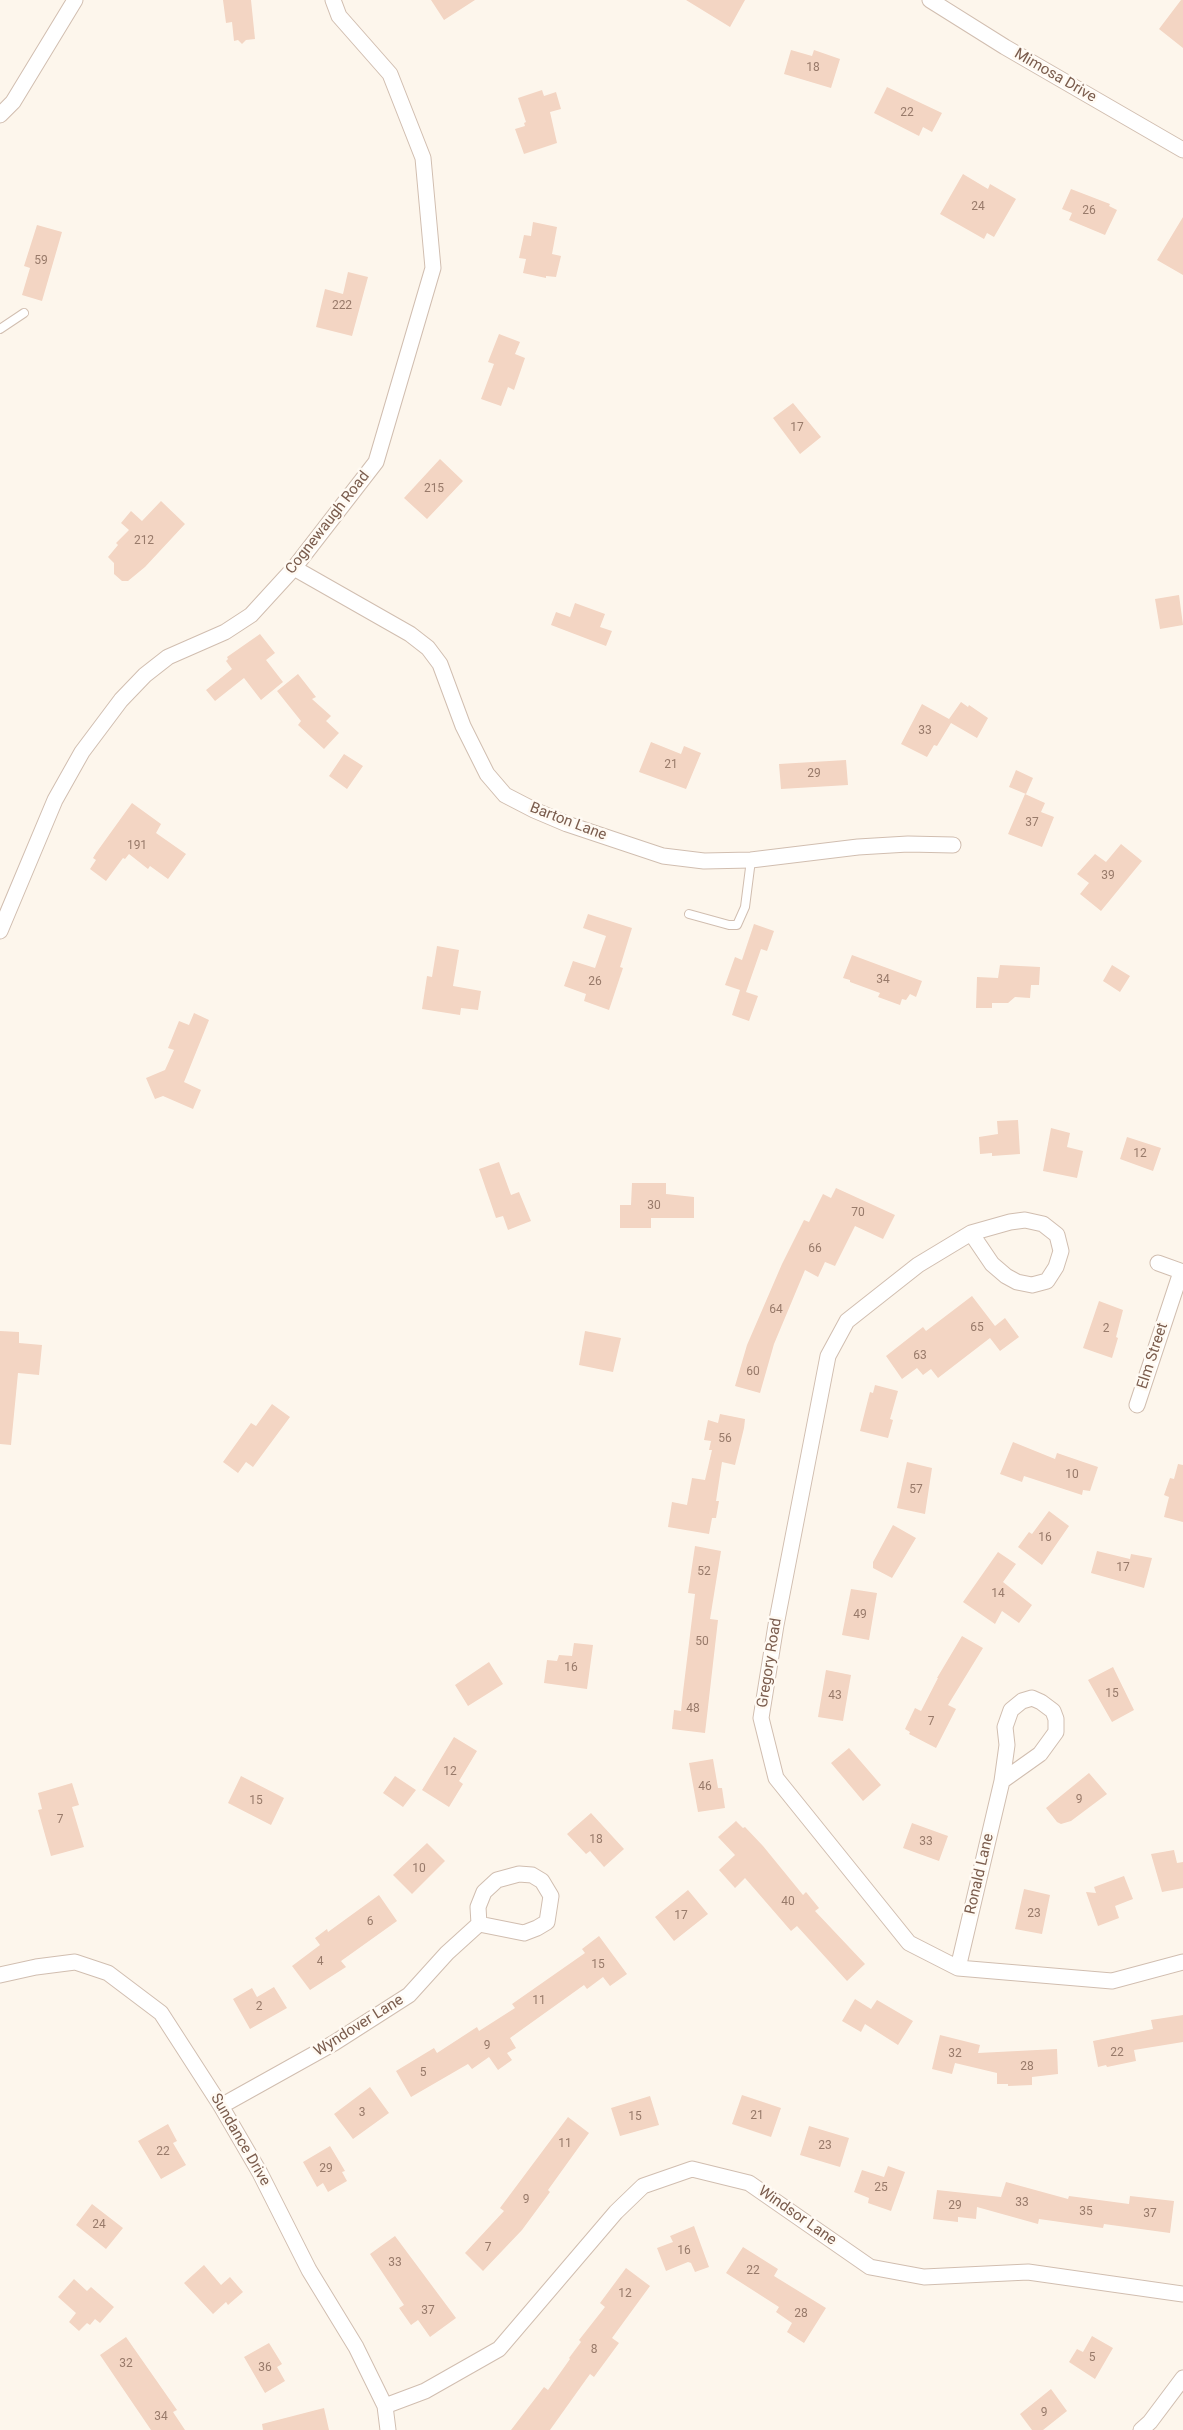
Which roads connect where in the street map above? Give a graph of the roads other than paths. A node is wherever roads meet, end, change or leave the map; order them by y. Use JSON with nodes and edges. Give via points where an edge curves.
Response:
{"nodes":[{"id":1,"x":75,"y":0,"type":"edge"},
{"id":2,"x":333,"y":0,"type":"edge"},
{"id":3,"x":930,"y":0,"type":"edge"},
{"id":4,"x":0,"y":115,"type":"edge"},
{"id":5,"x":1183,"y":150,"type":"edge"},
{"id":6,"x":24,"y":313,"type":"dead end"},
{"id":7,"x":0,"y":329,"type":"edge"},
{"id":8,"x":294,"y":568,"type":"junction"},
{"id":9,"x":953,"y":845,"type":"dead end"},
{"id":10,"x":751,"y":860,"type":"junction"},
{"id":11,"x":689,"y":914,"type":"dead end"},
{"id":12,"x":0,"y":931,"type":"edge"},
{"id":13,"x":971,"y":1233,"type":"junction"},
{"id":14,"x":1158,"y":1263,"type":"dead end"},
{"id":15,"x":1182,"y":1272,"type":"edge"},
{"id":16,"x":1137,"y":1405,"type":"dead end"},
{"id":17,"x":1002,"y":1781,"type":"junction"},
{"id":18,"x":479,"y":1924,"type":"junction"},
{"id":19,"x":1183,"y":1962,"type":"edge"},
{"id":20,"x":958,"y":1968,"type":"junction"},
{"id":21,"x":0,"y":1975,"type":"edge"},
{"id":22,"x":221,"y":2106,"type":"junction"},
{"id":23,"x":1183,"y":2294,"type":"edge"},
{"id":24,"x":1183,"y":2378,"type":"edge"},
{"id":25,"x":386,"y":2406,"type":"junction"},
{"id":26,"x":388,"y":2430,"type":"edge"},
{"id":27,"x":1141,"y":2430,"type":"edge"}],
"edges":[{"from":1,"to":4,"type":"street","via":[[13,102]]},
{"from":2,"to":8,"type":"street","name":"Cognewaugh Road","via":[[339,16],[390,74],[409,118],[423,158],[434,268],[375,462]]},
{"from":3,"to":5,"type":"street","name":"Mimosa Drive"},
{"from":6,"to":7,"type":"lane"},
{"from":8,"to":10,"type":"street","name":"Barton Lane","via":[[428,648],[440,664],[463,726],[487,774],[505,795],[567,824],[663,856],[704,861]]},
{"from":8,"to":12,"type":"street","name":"Cognewaugh Road","via":[[250,615],[225,632],[168,657],[121,700],[82,752],[55,800]]},
{"from":9,"to":10,"type":"street","name":"Barton Lane","via":[[858,847]]},
{"from":10,"to":11,"type":"lane","via":[[745,907],[737,925]]},
{"from":13,"to":13,"type":"street","name":"Gregory Road","via":[[1025,1220],[1043,1224],[1056,1235],[1060,1251],[1056,1267],[1047,1281],[1032,1285],[1017,1282],[992,1264]]},
{"from":13,"to":20,"type":"street","name":"Gregory Road","via":[[918,1265],[847,1321],[828,1356],[761,1718],[776,1778],[909,1943]]},
{"from":14,"to":15,"type":"street"},
{"from":15,"to":16,"type":"street","name":"Elm Street"},
{"from":17,"to":17,"type":"street","name":"Ronald Lane","via":[[1005,1727],[1011,1710],[1032,1698],[1053,1711],[1056,1732],[1040,1754]]},
{"from":17,"to":20,"type":"street","name":"Ronald Lane"},
{"from":18,"to":18,"type":"street","via":[[478,1907],[484,1892],[497,1880],[532,1875],[542,1881],[551,1896],[547,1922],[537,1929],[524,1933]]},
{"from":18,"to":22,"type":"street","name":"Wyndover Lane","via":[[409,1995],[334,2043]]},
{"from":19,"to":20,"type":"street","name":"Gregory Road","via":[[1112,1981]]},
{"from":21,"to":22,"type":"street","name":"Sundance Drive","via":[[75,1962],[108,1973],[161,2013]]},
{"from":22,"to":25,"type":"street","name":"Sundance Drive"},
{"from":23,"to":25,"type":"street","name":"Windsor Lane","via":[[1028,2272],[924,2277],[870,2267],[749,2183],[692,2169],[643,2186],[616,2212],[499,2349],[425,2391]]},
{"from":24,"to":27,"type":"street"},
{"from":25,"to":26,"type":"street","name":"Sundance Drive"}]}
